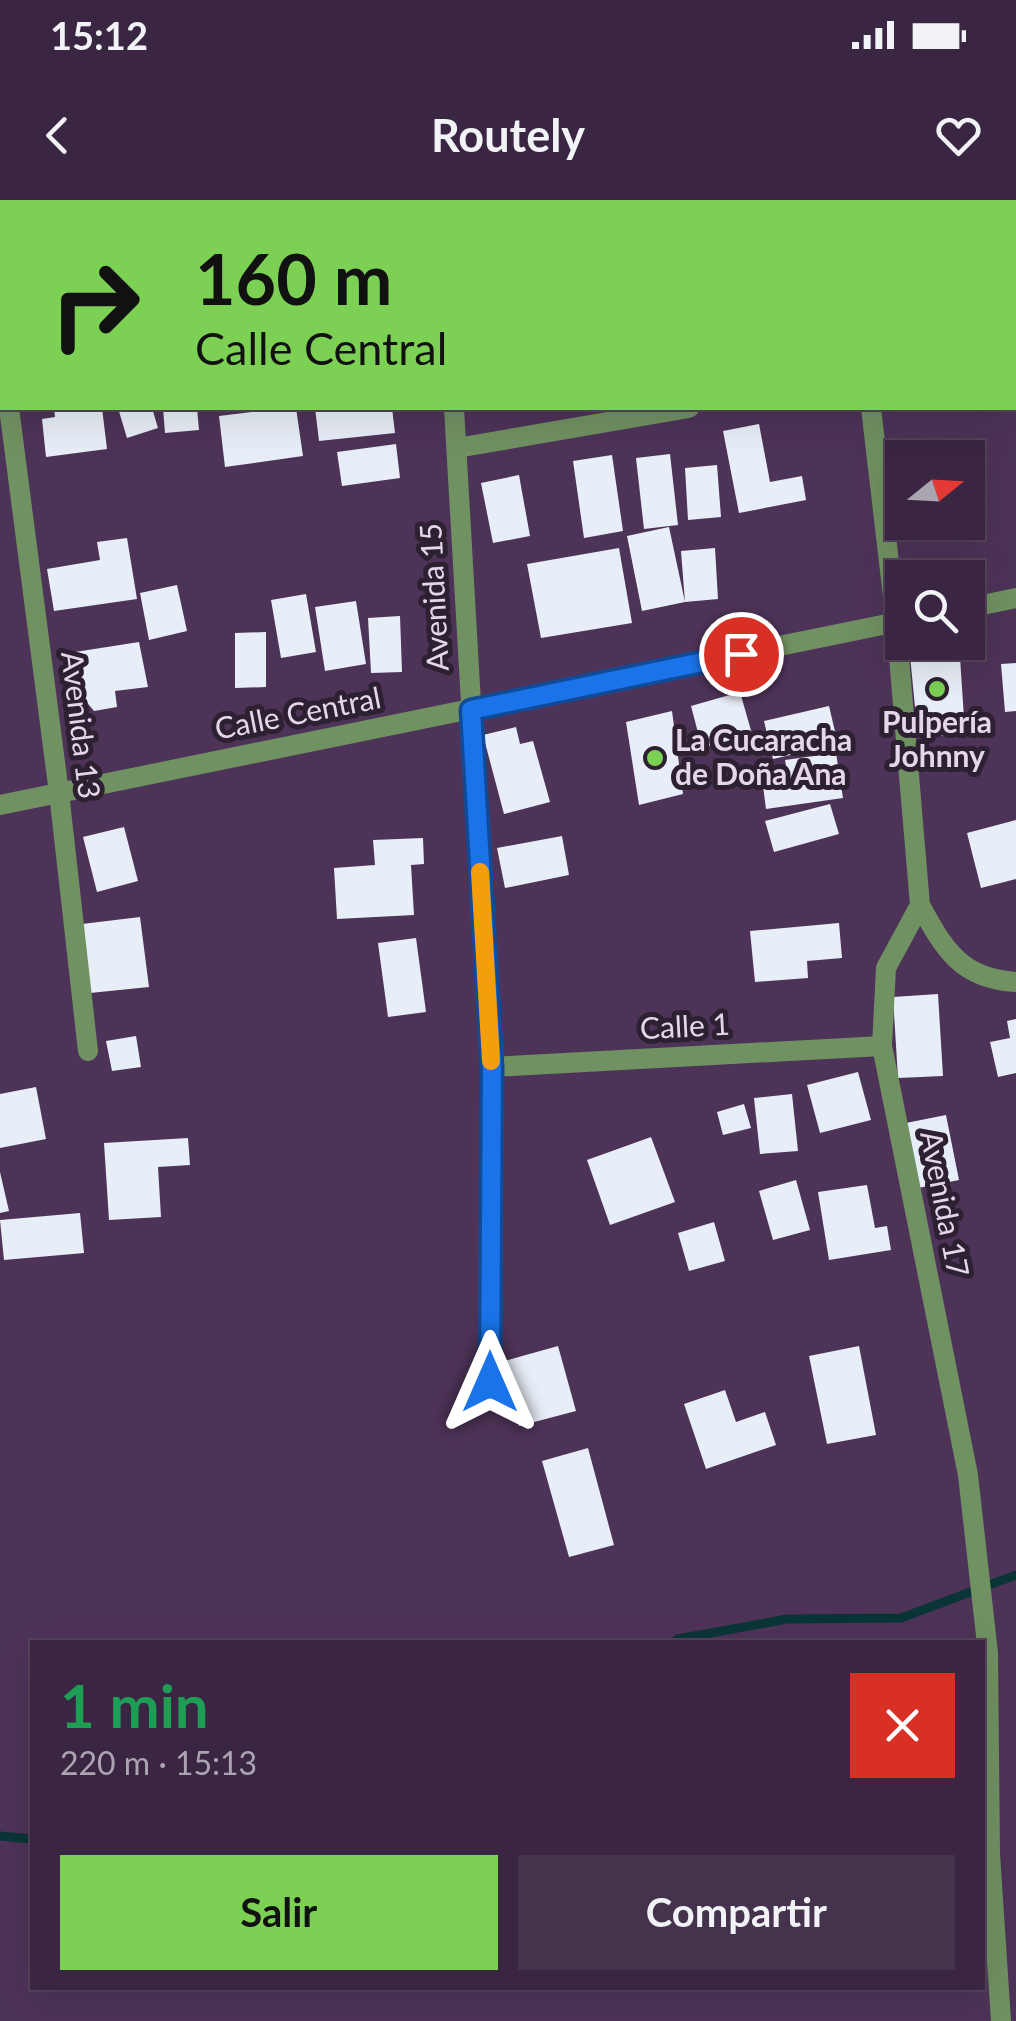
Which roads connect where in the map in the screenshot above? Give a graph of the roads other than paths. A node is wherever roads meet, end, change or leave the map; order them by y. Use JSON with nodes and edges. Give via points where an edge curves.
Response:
{"nodes":[{"id":1,"x":9,"y":410,"type":"edge"},
{"id":2,"x":454,"y":410,"type":"edge"},
{"id":3,"x":677,"y":410,"type":"edge"},
{"id":4,"x":871,"y":410,"type":"edge"},
{"id":5,"x":457,"y":448,"type":"junction"},
{"id":6,"x":891,"y":560,"type":"edge"},
{"id":7,"x":1016,"y":598,"type":"edge"},
{"id":8,"x":985,"y":604,"type":"edge"},
{"id":9,"x":885,"y":624,"type":"edge"},
{"id":10,"x":902,"y":660,"type":"edge"},
{"id":11,"x":471,"y":710,"type":"junction"},
{"id":12,"x":59,"y":793,"type":"junction"},
{"id":13,"x":0,"y":805,"type":"edge"},
{"id":14,"x":920,"y":905,"type":"junction"},
{"id":15,"x":1016,"y":982,"type":"edge"},
{"id":16,"x":882,"y":1046,"type":"junction"},
{"id":17,"x":88,"y":1051,"type":"dead end"},
{"id":18,"x":492,"y":1068,"type":"junction"},
{"id":19,"x":490,"y":1382,"type":"dead end"},
{"id":20,"x":1001,"y":2021,"type":"edge"}],
"edges":[{"from":1,"to":12,"type":"street","name":"Avenida 13"},
{"from":2,"to":5,"type":"street","name":"Avenida 15"},
{"from":3,"to":5,"type":"street"},
{"from":4,"to":6,"type":"street"},
{"from":5,"to":11,"type":"street","name":"Avenida 15"},
{"from":7,"to":8,"type":"street"},
{"from":9,"to":11,"type":"street","name":"Calle Central"},
{"from":10,"to":14,"type":"street"},
{"from":11,"to":12,"type":"street","name":"Calle Central"},
{"from":11,"to":18,"type":"street","name":"Avenida 15"},
{"from":12,"to":13,"type":"street","name":"Calle Central"},
{"from":12,"to":17,"type":"street","name":"Avenida 13"},
{"from":14,"to":15,"type":"street","via":[[941,944],[968,970]]},
{"from":14,"to":16,"type":"street","name":"Avenida 17","via":[[886,968]]},
{"from":16,"to":18,"type":"street","name":"Calle 1"},
{"from":16,"to":20,"type":"street","name":"Avenida 17","via":[[968,1475],[988,1653],[990,1854]]},
{"from":18,"to":19,"type":"street","name":"Avenida 15"}]}
